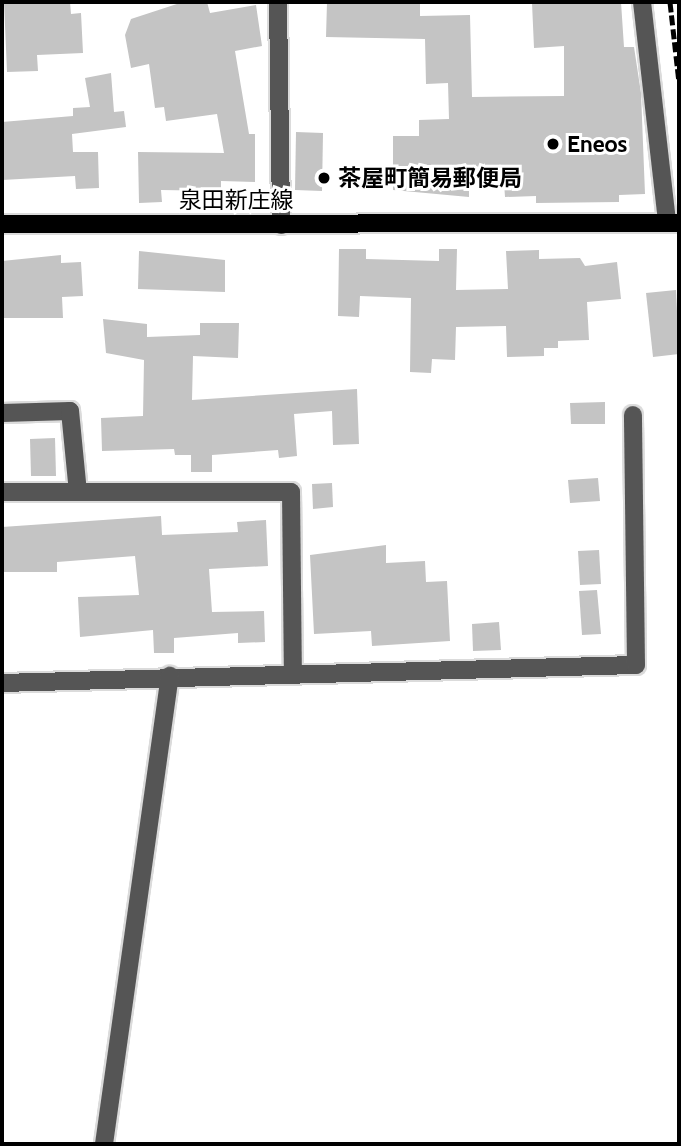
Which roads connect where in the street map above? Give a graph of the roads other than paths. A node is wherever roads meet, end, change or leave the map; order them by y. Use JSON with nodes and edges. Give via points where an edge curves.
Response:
{"nodes":[{"id":1,"x":278,"y":2,"type":"edge"},
{"id":2,"x":642,"y":2,"type":"edge"},
{"id":3,"x":673,"y":223,"type":"edge"},
{"id":4,"x":2,"y":224,"type":"edge"},
{"id":5,"x":281,"y":225,"type":"junction"},
{"id":6,"x":2,"y":413,"type":"edge"},
{"id":7,"x":633,"y":415,"type":"dead end"},
{"id":8,"x":2,"y":492,"type":"edge"},
{"id":9,"x":78,"y":492,"type":"junction"},
{"id":10,"x":293,"y":673,"type":"junction"},
{"id":11,"x":170,"y":676,"type":"junction"},
{"id":12,"x":2,"y":682,"type":"edge"},
{"id":13,"x":104,"y":1144,"type":"edge"}],
"edges":[{"from":1,"to":5,"type":"street"},
{"from":2,"to":3,"type":"street"},
{"from":3,"to":5,"type":"main road","name":"泉田新庄線"},
{"from":4,"to":5,"type":"main road","name":"泉田新庄線"},
{"from":6,"to":9,"type":"street","via":[[70,411]]},
{"from":7,"to":10,"type":"street","via":[[636,665]]},
{"from":8,"to":9,"type":"street"},
{"from":9,"to":10,"type":"street","via":[[291,492]]},
{"from":10,"to":11,"type":"street"},
{"from":11,"to":12,"type":"street"},
{"from":11,"to":13,"type":"street"}]}
